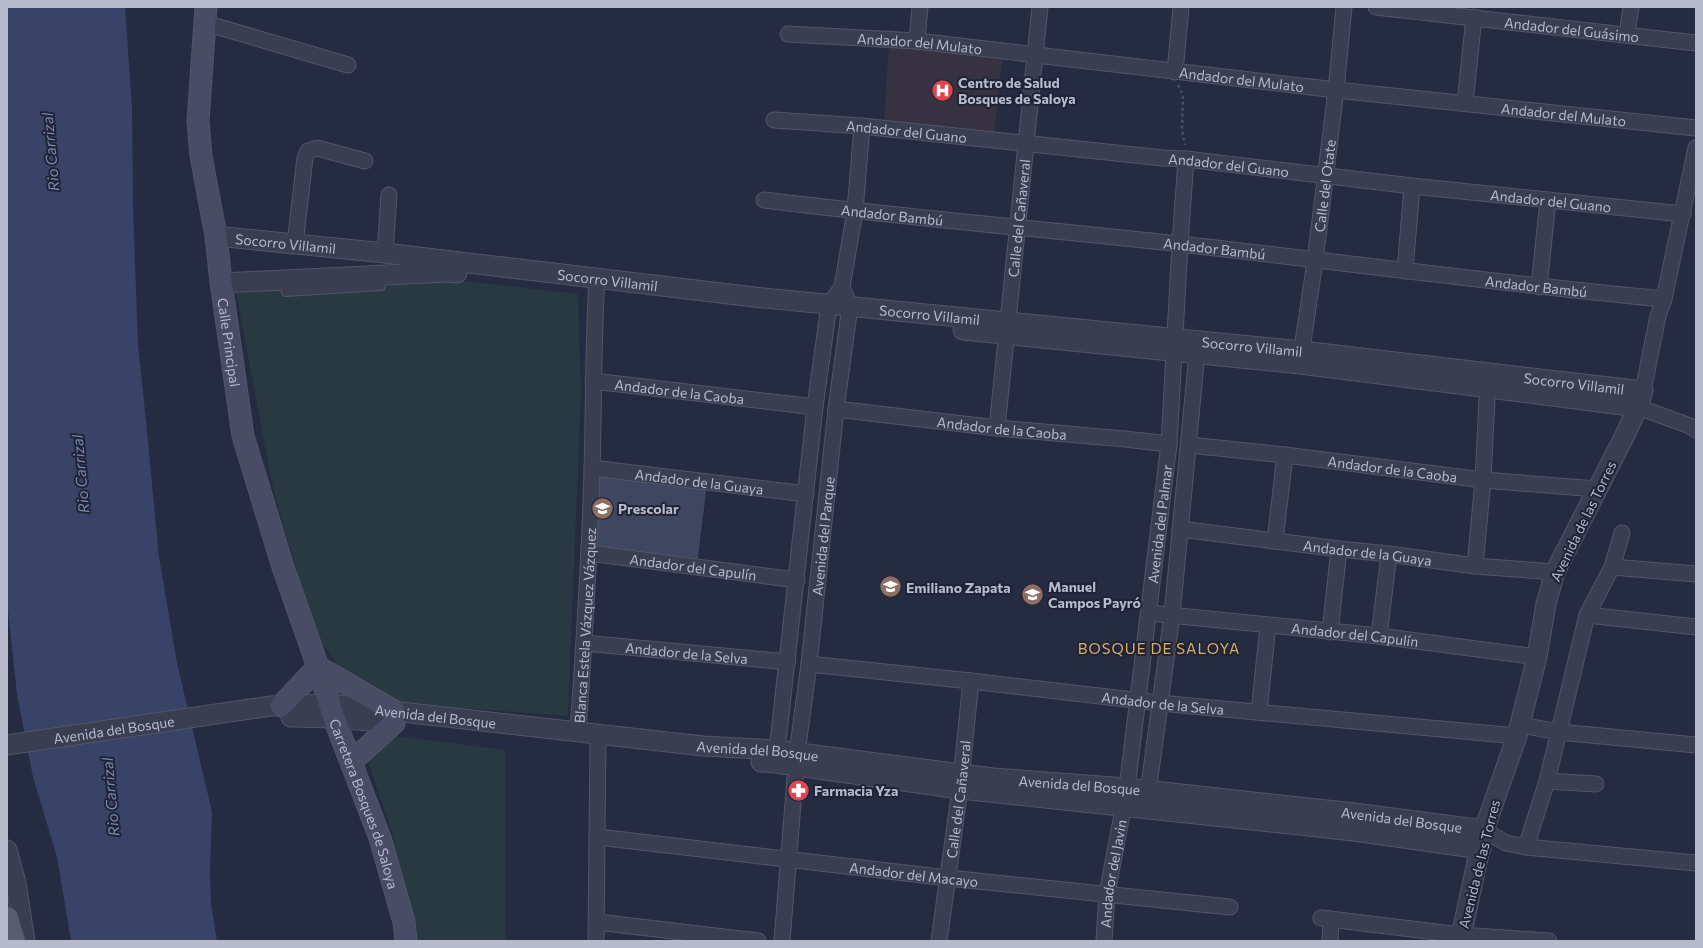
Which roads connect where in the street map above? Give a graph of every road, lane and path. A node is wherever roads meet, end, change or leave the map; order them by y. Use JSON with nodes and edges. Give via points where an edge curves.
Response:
{"nodes":[{"id":1,"x":920,"y":7,"type":"edge"},
{"id":2,"x":1040,"y":7,"type":"edge"},
{"id":3,"x":1181,"y":7,"type":"edge"},
{"id":4,"x":1344,"y":7,"type":"edge"},
{"id":5,"x":1376,"y":7,"type":"edge"},
{"id":6,"x":1631,"y":7,"type":"edge"},
{"id":7,"x":205,"y":15,"type":"edge"},
{"id":8,"x":1474,"y":17,"type":"junction"},
{"id":9,"x":788,"y":34,"type":"dead end"},
{"id":10,"x":1627,"y":35,"type":"junction"},
{"id":11,"x":917,"y":41,"type":"junction"},
{"id":12,"x":1696,"y":43,"type":"edge"},
{"id":13,"x":1035,"y":55,"type":"junction"},
{"id":14,"x":348,"y":65,"type":"dead end"},
{"id":15,"x":1175,"y":72,"type":"junction"},
{"id":16,"x":1336,"y":90,"type":"junction"},
{"id":17,"x":1465,"y":103,"type":"junction"},
{"id":18,"x":774,"y":120,"type":"dead end"},
{"id":19,"x":862,"y":126,"type":"junction"},
{"id":20,"x":1696,"y":128,"type":"edge"},
{"id":21,"x":1026,"y":143,"type":"junction"},
{"id":22,"x":1696,"y":148,"type":"edge"},
{"id":23,"x":1186,"y":159,"type":"junction"},
{"id":24,"x":365,"y":161,"type":"dead end"},
{"id":25,"x":1325,"y":176,"type":"junction"},
{"id":26,"x":1412,"y":186,"type":"junction"},
{"id":27,"x":389,"y":195,"type":"dead end"},
{"id":28,"x":764,"y":200,"type":"dead end"},
{"id":29,"x":1548,"y":200,"type":"junction"},
{"id":30,"x":855,"y":211,"type":"junction"},
{"id":31,"x":1682,"y":214,"type":"junction"},
{"id":32,"x":1018,"y":228,"type":"junction"},
{"id":33,"x":216,"y":236,"type":"junction"},
{"id":34,"x":296,"y":244,"type":"junction"},
{"id":35,"x":1180,"y":244,"type":"junction"},
{"id":36,"x":385,"y":253,"type":"junction"},
{"id":37,"x":1315,"y":261,"type":"junction"},
{"id":38,"x":1405,"y":272,"type":"junction"},
{"id":39,"x":221,"y":283,"type":"junction"},
{"id":40,"x":596,"y":284,"type":"junction"},
{"id":41,"x":842,"y":287,"type":"junction"},
{"id":42,"x":1539,"y":287,"type":"junction"},
{"id":43,"x":1664,"y":299,"type":"junction"},
{"id":44,"x":828,"y":309,"type":"junction"},
{"id":45,"x":849,"y":311,"type":"junction"},
{"id":46,"x":1007,"y":329,"type":"junction"},
{"id":47,"x":1174,"y":344,"type":"junction"},
{"id":48,"x":1198,"y":347,"type":"junction"},
{"id":49,"x":1301,"y":358,"type":"junction"},
{"id":50,"x":1488,"y":380,"type":"junction"},
{"id":51,"x":593,"y":381,"type":"junction"},
{"id":52,"x":1640,"y":399,"type":"junction"},
{"id":53,"x":815,"y":407,"type":"junction"},
{"id":54,"x":836,"y":409,"type":"junction"},
{"id":55,"x":997,"y":428,"type":"junction"},
{"id":56,"x":1696,"y":430,"type":"edge"},
{"id":57,"x":1169,"y":444,"type":"junction"},
{"id":58,"x":1189,"y":445,"type":"junction"},
{"id":59,"x":1285,"y":454,"type":"junction"},
{"id":60,"x":592,"y":468,"type":"junction"},
{"id":61,"x":1483,"y":480,"type":"junction"},
{"id":62,"x":1597,"y":489,"type":"junction"},
{"id":63,"x":806,"y":494,"type":"junction"},
{"id":64,"x":1180,"y":529,"type":"junction"},
{"id":65,"x":1622,"y":533,"type":"dead end"},
{"id":66,"x":1275,"y":541,"type":"junction"},
{"id":67,"x":1339,"y":549,"type":"junction"},
{"id":68,"x":589,"y":553,"type":"junction"},
{"id":69,"x":1389,"y":554,"type":"junction"},
{"id":70,"x":1475,"y":566,"type":"junction"},
{"id":71,"x":1612,"y":567,"type":"junction"},
{"id":72,"x":1555,"y":572,"type":"junction"},
{"id":73,"x":1696,"y":574,"type":"edge"},
{"id":74,"x":797,"y":580,"type":"junction"},
{"id":75,"x":1149,"y":613,"type":"junction"},
{"id":76,"x":1172,"y":615,"type":"junction"},
{"id":77,"x":1588,"y":615,"type":"junction"},
{"id":78,"x":1268,"y":625,"type":"junction"},
{"id":79,"x":1696,"y":627,"type":"edge"},
{"id":80,"x":1330,"y":632,"type":"junction"},
{"id":81,"x":1379,"y":636,"type":"junction"},
{"id":82,"x":584,"y":643,"type":"junction"},
{"id":83,"x":1536,"y":657,"type":"junction"},
{"id":84,"x":788,"y":662,"type":"junction"},
{"id":85,"x":809,"y":664,"type":"junction"},
{"id":86,"x":318,"y":666,"type":"junction"},
{"id":87,"x":971,"y":680,"type":"junction"},
{"id":88,"x":1138,"y":701,"type":"junction"},
{"id":89,"x":1159,"y":703,"type":"junction"},
{"id":90,"x":274,"y":710,"type":"junction"},
{"id":91,"x":332,"y":711,"type":"junction"},
{"id":92,"x":1259,"y":712,"type":"junction"},
{"id":93,"x":394,"y":717,"type":"junction"},
{"id":94,"x":1518,"y":730,"type":"junction"},
{"id":95,"x":578,"y":732,"type":"junction"},
{"id":96,"x":1559,"y":732,"type":"junction"},
{"id":97,"x":598,"y":741,"type":"junction"},
{"id":98,"x":7,"y":745,"type":"edge"},
{"id":99,"x":1696,"y":745,"type":"edge"},
{"id":100,"x":776,"y":756,"type":"junction"},
{"id":101,"x":7,"y":759,"type":"edge"},
{"id":102,"x":797,"y":760,"type":"junction"},
{"id":103,"x":351,"y":762,"type":"junction"},
{"id":104,"x":1547,"y":780,"type":"junction"},
{"id":105,"x":961,"y":781,"type":"junction"},
{"id":106,"x":1596,"y":784,"type":"dead end"},
{"id":107,"x":1148,"y":790,"type":"junction"},
{"id":108,"x":1125,"y":797,"type":"junction"},
{"id":109,"x":1146,"y":809,"type":"junction"},
{"id":110,"x":1286,"y":814,"type":"junction"},
{"id":111,"x":1484,"y":830,"type":"junction"},
{"id":112,"x":598,"y":837,"type":"junction"},
{"id":113,"x":1506,"y":843,"type":"junction"},
{"id":114,"x":1526,"y":847,"type":"junction"},
{"id":115,"x":1481,"y":849,"type":"junction"},
{"id":116,"x":7,"y":850,"type":"edge"},
{"id":117,"x":789,"y":859,"type":"junction"},
{"id":118,"x":1696,"y":863,"type":"edge"},
{"id":119,"x":948,"y":878,"type":"junction"},
{"id":120,"x":1107,"y":894,"type":"junction"},
{"id":121,"x":1230,"y":907,"type":"dead end"},
{"id":122,"x":7,"y":918,"type":"edge"},
{"id":123,"x":597,"y":922,"type":"junction"},
{"id":124,"x":1460,"y":938,"type":"edge"},
{"id":125,"x":14,"y":941,"type":"edge"},
{"id":126,"x":25,"y":941,"type":"edge"},
{"id":127,"x":406,"y":941,"type":"edge"},
{"id":128,"x":596,"y":941,"type":"edge"},
{"id":129,"x":758,"y":941,"type":"edge"},
{"id":130,"x":782,"y":941,"type":"edge"},
{"id":131,"x":939,"y":941,"type":"edge"},
{"id":132,"x":1104,"y":941,"type":"edge"},
{"id":133,"x":1330,"y":941,"type":"edge"},
{"id":134,"x":1549,"y":941,"type":"edge"}],
"edges":[{"from":1,"to":11,"type":"street"},
{"from":2,"to":13,"type":"street","name":"Calle del Cañaveral"},
{"from":3,"to":15,"type":"street"},
{"from":4,"to":16,"type":"street","name":"Calle del Otate"},
{"from":5,"to":8,"type":"street","name":"Andador del Guásimo"},
{"from":6,"to":10,"type":"street"},
{"from":7,"to":14,"type":"street"},
{"from":7,"to":33,"type":"main road","name":"Calle Principal","via":[[198,121],[201,156]]},
{"from":8,"to":10,"type":"street","name":"Andador del Guásimo"},
{"from":8,"to":17,"type":"street"},
{"from":9,"to":11,"type":"street","name":"Andador del Mulato"},
{"from":10,"to":12,"type":"street","name":"Andador del Guásimo"},
{"from":11,"to":13,"type":"street","name":"Andador del Mulato"},
{"from":13,"to":15,"type":"street","name":"Andador del Mulato"},
{"from":13,"to":21,"type":"street","name":"Calle del Cañaveral"},
{"from":15,"to":16,"type":"street","name":"Andador del Mulato"},
{"from":15,"to":23,"type":"path","via":[[1183,95],[1182,130]]},
{"from":16,"to":17,"type":"street","name":"Andador del Mulato"},
{"from":16,"to":25,"type":"street","name":"Calle del Otate"},
{"from":17,"to":20,"type":"street","name":"Andador del Mulato"},
{"from":18,"to":19,"type":"street","name":"Andador del Guano"},
{"from":19,"to":21,"type":"street","name":"Andador del Guano"},
{"from":19,"to":30,"type":"street"},
{"from":21,"to":23,"type":"street","name":"Andador del Guano"},
{"from":21,"to":32,"type":"street","name":"Calle del Cañaveral"},
{"from":22,"to":31,"type":"street","name":"Avenida de las Torres"},
{"from":23,"to":25,"type":"street","name":"Andador del Guano"},
{"from":23,"to":35,"type":"street","name":"Avenida del Palmar"},
{"from":24,"to":34,"type":"street","via":[[317,148],[308,151],[305,158]]},
{"from":25,"to":26,"type":"street","name":"Andador del Guano"},
{"from":25,"to":37,"type":"street","name":"Calle del Otate"},
{"from":26,"to":29,"type":"street","name":"Andador del Guano"},
{"from":26,"to":38,"type":"street"},
{"from":27,"to":36,"type":"street"},
{"from":28,"to":30,"type":"street","name":"Andador Bambú"},
{"from":29,"to":31,"type":"street","name":"Andador del Guano"},
{"from":29,"to":42,"type":"street"},
{"from":30,"to":32,"type":"street","name":"Andador Bambú"},
{"from":30,"to":41,"type":"street"},
{"from":31,"to":43,"type":"street","name":"Avenida de las Torres"},
{"from":32,"to":35,"type":"street","name":"Andador Bambú"},
{"from":32,"to":46,"type":"street","name":"Calle del Cañaveral"},
{"from":33,"to":34,"type":"street","name":"Socorro Villamil"},
{"from":33,"to":39,"type":"main road","name":"Calle Principal"},
{"from":34,"to":36,"type":"street","name":"Socorro Villamil"},
{"from":35,"to":37,"type":"street","name":"Andador Bambú"},
{"from":35,"to":47,"type":"street","name":"Avenida del Palmar"},
{"from":36,"to":40,"type":"street","name":"Socorro Villamil"},
{"from":37,"to":38,"type":"street","name":"Andador Bambú"},
{"from":37,"to":49,"type":"street","name":"Calle del Otate"},
{"from":38,"to":42,"type":"street","name":"Andador Bambú"},
{"from":39,"to":40,"type":"street","name":"Socorro Villamil","via":[[447,272]]},
{"from":39,"to":86,"type":"main road","name":"Calle Principal","via":[[243,436],[282,567]]},
{"from":40,"to":44,"type":"street","name":"Socorro Villamil","via":[[754,297]]},
{"from":40,"to":51,"type":"street","name":"Blanca Estela Vázquez Vázquez"},
{"from":41,"to":44,"type":"street"},
{"from":41,"to":45,"type":"street"},
{"from":42,"to":43,"type":"street","name":"Andador Bambú"},
{"from":43,"to":52,"type":"street","name":"Avenida de las Torres"},
{"from":44,"to":45,"type":"street","name":"Socorro Villamil"},
{"from":44,"to":53,"type":"street","name":"Avenida del Parque"},
{"from":45,"to":46,"type":"street","name":"Socorro Villamil"},
{"from":45,"to":54,"type":"street","name":"Avenida del Parque"},
{"from":46,"to":47,"type":"street","name":"Socorro Villamil"},
{"from":46,"to":55,"type":"street","name":"Calle del Cañaveral"},
{"from":47,"to":48,"type":"street","name":"Socorro Villamil"},
{"from":47,"to":57,"type":"street","name":"Avenida del Palmar"},
{"from":48,"to":49,"type":"street","name":"Socorro Villamil"},
{"from":48,"to":58,"type":"street","name":"Avenida del Palmar"},
{"from":49,"to":50,"type":"street","name":"Socorro Villamil"},
{"from":50,"to":52,"type":"street","name":"Socorro Villamil"},
{"from":50,"to":61,"type":"street"},
{"from":51,"to":53,"type":"street","name":"Andador de la Caoba"},
{"from":51,"to":60,"type":"street","name":"Blanca Estela Vázquez Vázquez"},
{"from":52,"to":56,"type":"street"},
{"from":52,"to":62,"type":"street","name":"Avenida de las Torres"},
{"from":53,"to":63,"type":"street","name":"Avenida del Parque"},
{"from":54,"to":55,"type":"street","name":"Andador de la Caoba"},
{"from":54,"to":85,"type":"street","name":"Avenida del Parque"},
{"from":55,"to":57,"type":"street","name":"Andador de la Caoba"},
{"from":57,"to":75,"type":"street","name":"Avenida del Palmar"},
{"from":58,"to":59,"type":"street","name":"Andador de la Caoba"},
{"from":58,"to":64,"type":"street","name":"Avenida del Palmar"},
{"from":59,"to":61,"type":"street","name":"Andador de la Caoba"},
{"from":59,"to":66,"type":"street"},
{"from":60,"to":63,"type":"street","name":"Andador de la Guaya"},
{"from":60,"to":68,"type":"street","name":"Blanca Estela Vázquez Vázquez"},
{"from":61,"to":62,"type":"street","name":"Andador de la Caoba"},
{"from":61,"to":70,"type":"street"},
{"from":62,"to":72,"type":"street","name":"Avenida de las Torres"},
{"from":63,"to":74,"type":"street","name":"Avenida del Parque"},
{"from":64,"to":66,"type":"street","name":"Andador de la Guaya"},
{"from":64,"to":76,"type":"street","name":"Avenida del Palmar"},
{"from":65,"to":71,"type":"street"},
{"from":66,"to":67,"type":"street","name":"Andador de la Guaya"},
{"from":67,"to":69,"type":"street","name":"Andador de la Guaya"},
{"from":67,"to":80,"type":"street"},
{"from":68,"to":74,"type":"street","name":"Andador del Capulín"},
{"from":68,"to":82,"type":"street","name":"Blanca Estela Vázquez Vázquez"},
{"from":69,"to":70,"type":"street","name":"Andador de la Guaya"},
{"from":69,"to":81,"type":"street"},
{"from":70,"to":72,"type":"street","name":"Andador de la Guaya"},
{"from":71,"to":73,"type":"street"},
{"from":71,"to":77,"type":"street"},
{"from":72,"to":83,"type":"street","name":"Avenida de las Torres"},
{"from":74,"to":84,"type":"street","name":"Avenida del Parque"},
{"from":75,"to":76,"type":"street","name":"Andador del Capulín"},
{"from":75,"to":88,"type":"street","name":"Avenida del Palmar"},
{"from":76,"to":78,"type":"street","name":"Andador del Capulín"},
{"from":76,"to":89,"type":"street","name":"Avenida del Palmar"},
{"from":77,"to":79,"type":"street"},
{"from":77,"to":96,"type":"street"},
{"from":78,"to":80,"type":"street","name":"Andador del Capulín"},
{"from":78,"to":92,"type":"street"},
{"from":80,"to":81,"type":"street","name":"Andador del Capulín"},
{"from":81,"to":83,"type":"street","name":"Andador del Capulín"},
{"from":82,"to":84,"type":"street","name":"Andador de la Selva"},
{"from":82,"to":95,"type":"street","name":"Blanca Estela Vázquez Vázquez"},
{"from":83,"to":94,"type":"street","name":"Avenida de las Torres"},
{"from":84,"to":100,"type":"street","name":"Avenida del Parque"},
{"from":85,"to":87,"type":"street","name":"Andador de la Selva"},
{"from":85,"to":102,"type":"street","name":"Avenida del Parque"},
{"from":86,"to":90,"type":"main road"},
{"from":86,"to":91,"type":"main road","name":"Carretera Bosques de Saloya"},
{"from":86,"to":93,"type":"main road"},
{"from":87,"to":88,"type":"street","name":"Andador de la Selva"},
{"from":87,"to":105,"type":"street","name":"Calle del Cañaveral"},
{"from":88,"to":89,"type":"street","name":"Andador de la Selva"},
{"from":88,"to":108,"type":"street","name":"Avenida del Palmar"},
{"from":89,"to":92,"type":"street","name":"Andador de la Selva"},
{"from":89,"to":107,"type":"street","name":"Avenida del Palmar"},
{"from":90,"to":91,"type":"street","name":"Avenida del Bosque"},
{"from":90,"to":98,"type":"street","name":"Avenida del Bosque"},
{"from":90,"to":101,"type":"street","name":"Avenida del Bosque"},
{"from":91,"to":93,"type":"street","name":"Avenida del Bosque"},
{"from":91,"to":103,"type":"main road","name":"Carretera Bosques de Saloya"},
{"from":92,"to":94,"type":"street","name":"Andador de la Selva"},
{"from":93,"to":95,"type":"street","name":"Avenida del Bosque"},
{"from":93,"to":97,"type":"street","name":"Avenida del Bosque"},
{"from":93,"to":103,"type":"main road"},
{"from":94,"to":96,"type":"street","name":"Andador de la Selva"},
{"from":94,"to":111,"type":"street","name":"Avenida de las Torres"},
{"from":95,"to":97,"type":"street","name":"Avenida del Bosque"},
{"from":96,"to":99,"type":"street"},
{"from":96,"to":104,"type":"street"},
{"from":97,"to":100,"type":"street","name":"Avenida del Bosque","via":[[701,759]]},
{"from":97,"to":112,"type":"street"},
{"from":100,"to":102,"type":"street","name":"Avenida del Bosque"},
{"from":102,"to":105,"type":"street","name":"Avenida del Bosque"},
{"from":102,"to":117,"type":"street","name":"Avenida del Parque"},
{"from":103,"to":127,"type":"main road","name":"Carretera Bosques de Saloya","via":[[380,838],[404,922]]},
{"from":104,"to":106,"type":"street"},
{"from":104,"to":114,"type":"street"},
{"from":105,"to":108,"type":"street","name":"Avenida del Bosque"},
{"from":105,"to":119,"type":"street","name":"Calle del Cañaveral"},
{"from":107,"to":108,"type":"street","name":"Avenida del Bosque"},
{"from":107,"to":109,"type":"street","name":"Avenida del Palmar"},
{"from":107,"to":110,"type":"street","name":"Avenida del Bosque"},
{"from":108,"to":109,"type":"street","name":"Avenida del Bosque"},
{"from":108,"to":120,"type":"street","name":"Andador del Javin"},
{"from":109,"to":110,"type":"street","name":"Avenida del Bosque"},
{"from":110,"to":111,"type":"street","name":"Avenida del Bosque"},
{"from":110,"to":115,"type":"street","name":"Avenida del Bosque","via":[[1354,831]]},
{"from":111,"to":113,"type":"street","name":"Avenida del Bosque"},
{"from":111,"to":115,"type":"street","name":"Avenida de las Torres"},
{"from":112,"to":117,"type":"street","name":"Andador del Macayo"},
{"from":112,"to":123,"type":"street"},
{"from":113,"to":114,"type":"street","name":"Avenida del Bosque"},
{"from":113,"to":115,"type":"street","name":"Avenida del Bosque"},
{"from":114,"to":118,"type":"street","name":"Avenida del Bosque"},
{"from":115,"to":124,"type":"street","name":"Avenida de las Torres"},
{"from":116,"to":126,"type":"street","via":[[16,884]]},
{"from":117,"to":119,"type":"street","name":"Andador del Macayo"},
{"from":117,"to":130,"type":"street","name":"Avenida del Parque"},
{"from":119,"to":120,"type":"street","name":"Andador del Macayo"},
{"from":119,"to":131,"type":"street","name":"Calle del Cañaveral"},
{"from":120,"to":121,"type":"street","name":"Andador del Macayo"},
{"from":120,"to":132,"type":"street","name":"Andador del Javin"},
{"from":122,"to":125,"type":"main road"},
{"from":123,"to":128,"type":"street"},
{"from":123,"to":129,"type":"street"},
{"from":124,"to":133,"type":"street","via":[[1326,919]]},
{"from":124,"to":134,"type":"street"}]}
